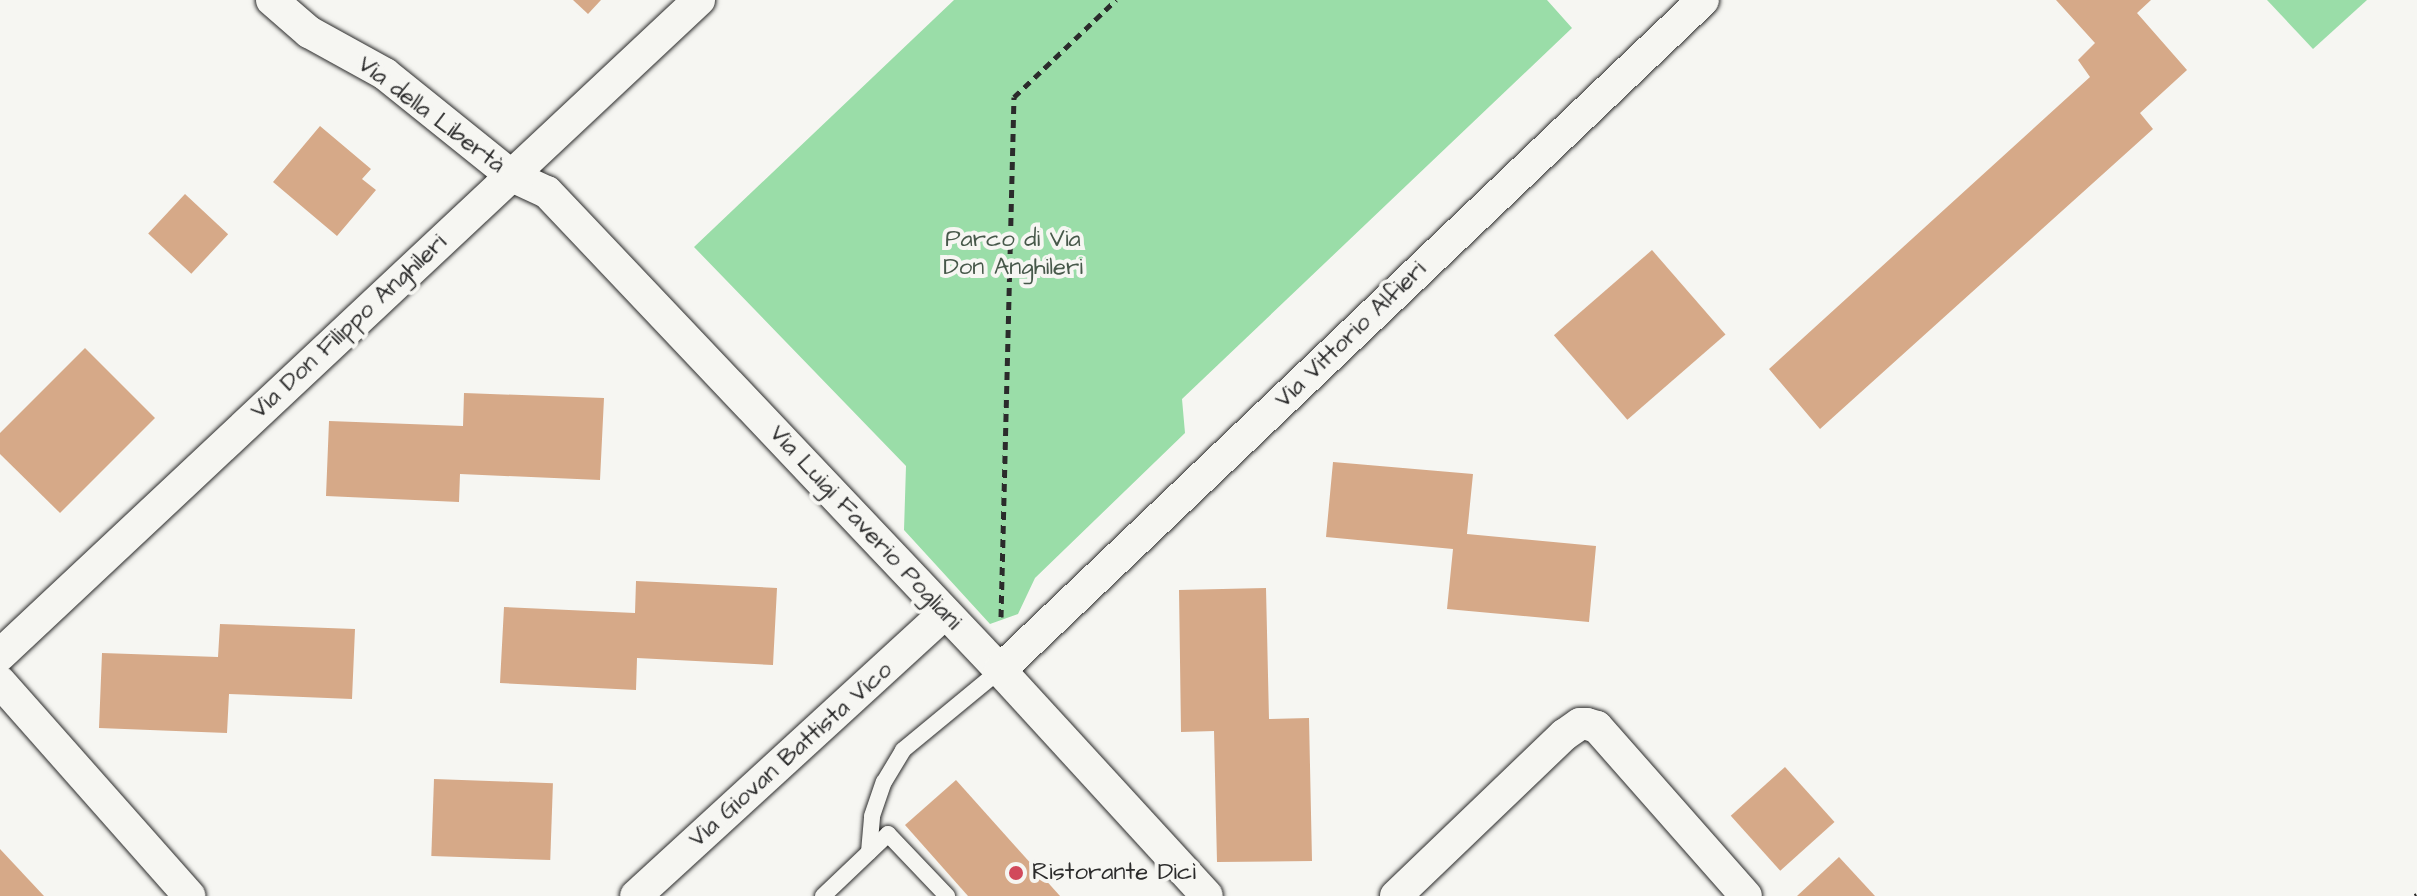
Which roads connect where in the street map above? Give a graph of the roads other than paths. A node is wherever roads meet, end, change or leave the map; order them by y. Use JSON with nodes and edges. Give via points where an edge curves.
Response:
{"nodes":[{"id":1,"x":272,"y":0,"type":"edge"},
{"id":2,"x":699,"y":0,"type":"edge"},
{"id":3,"x":1703,"y":0,"type":"edge"},
{"id":4,"x":512,"y":176,"type":"junction"},
{"id":5,"x":945,"y":613,"type":"junction"},
{"id":6,"x":0,"y":655,"type":"edge"},
{"id":7,"x":1000,"y":670,"type":"junction"},
{"id":8,"x":0,"y":682,"type":"edge"},
{"id":9,"x":869,"y":852,"type":"junction"},
{"id":10,"x":189,"y":896,"type":"edge"},
{"id":11,"x":636,"y":896,"type":"edge"},
{"id":12,"x":823,"y":896,"type":"edge"},
{"id":13,"x":947,"y":896,"type":"edge"},
{"id":14,"x":1207,"y":896,"type":"edge"},
{"id":15,"x":1396,"y":896,"type":"edge"},
{"id":16,"x":1746,"y":896,"type":"edge"}],
"edges":[{"from":1,"to":4,"type":"street","name":"Via della Libertà","via":[[309,32],[385,74]]},
{"from":2,"to":4,"type":"street","name":"Via Don Filippo Anghileri"},
{"from":3,"to":7,"type":"street","name":"Via Vittorio Alfieri"},
{"from":4,"to":5,"type":"street","name":"Via Luigi Faverio Pogliani","via":[[547,192]]},
{"from":4,"to":6,"type":"street","name":"Via Don Filippo Anghileri"},
{"from":5,"to":7,"type":"street","name":"Via Luigi Faverio Pogliani"},
{"from":5,"to":11,"type":"street","name":"Via Giovan Battista Vico"},
{"from":7,"to":9,"type":"lane","via":[[903,750],[872,816]]},
{"from":7,"to":14,"type":"street","name":"Via Luigi Faverio Pogliani"},
{"from":8,"to":10,"type":"street"},
{"from":9,"to":12,"type":"lane"},
{"from":9,"to":13,"type":"lane","via":[[888,834]]},
{"from":15,"to":16,"type":"street","via":[[1580,724],[1597,727]]}]}
